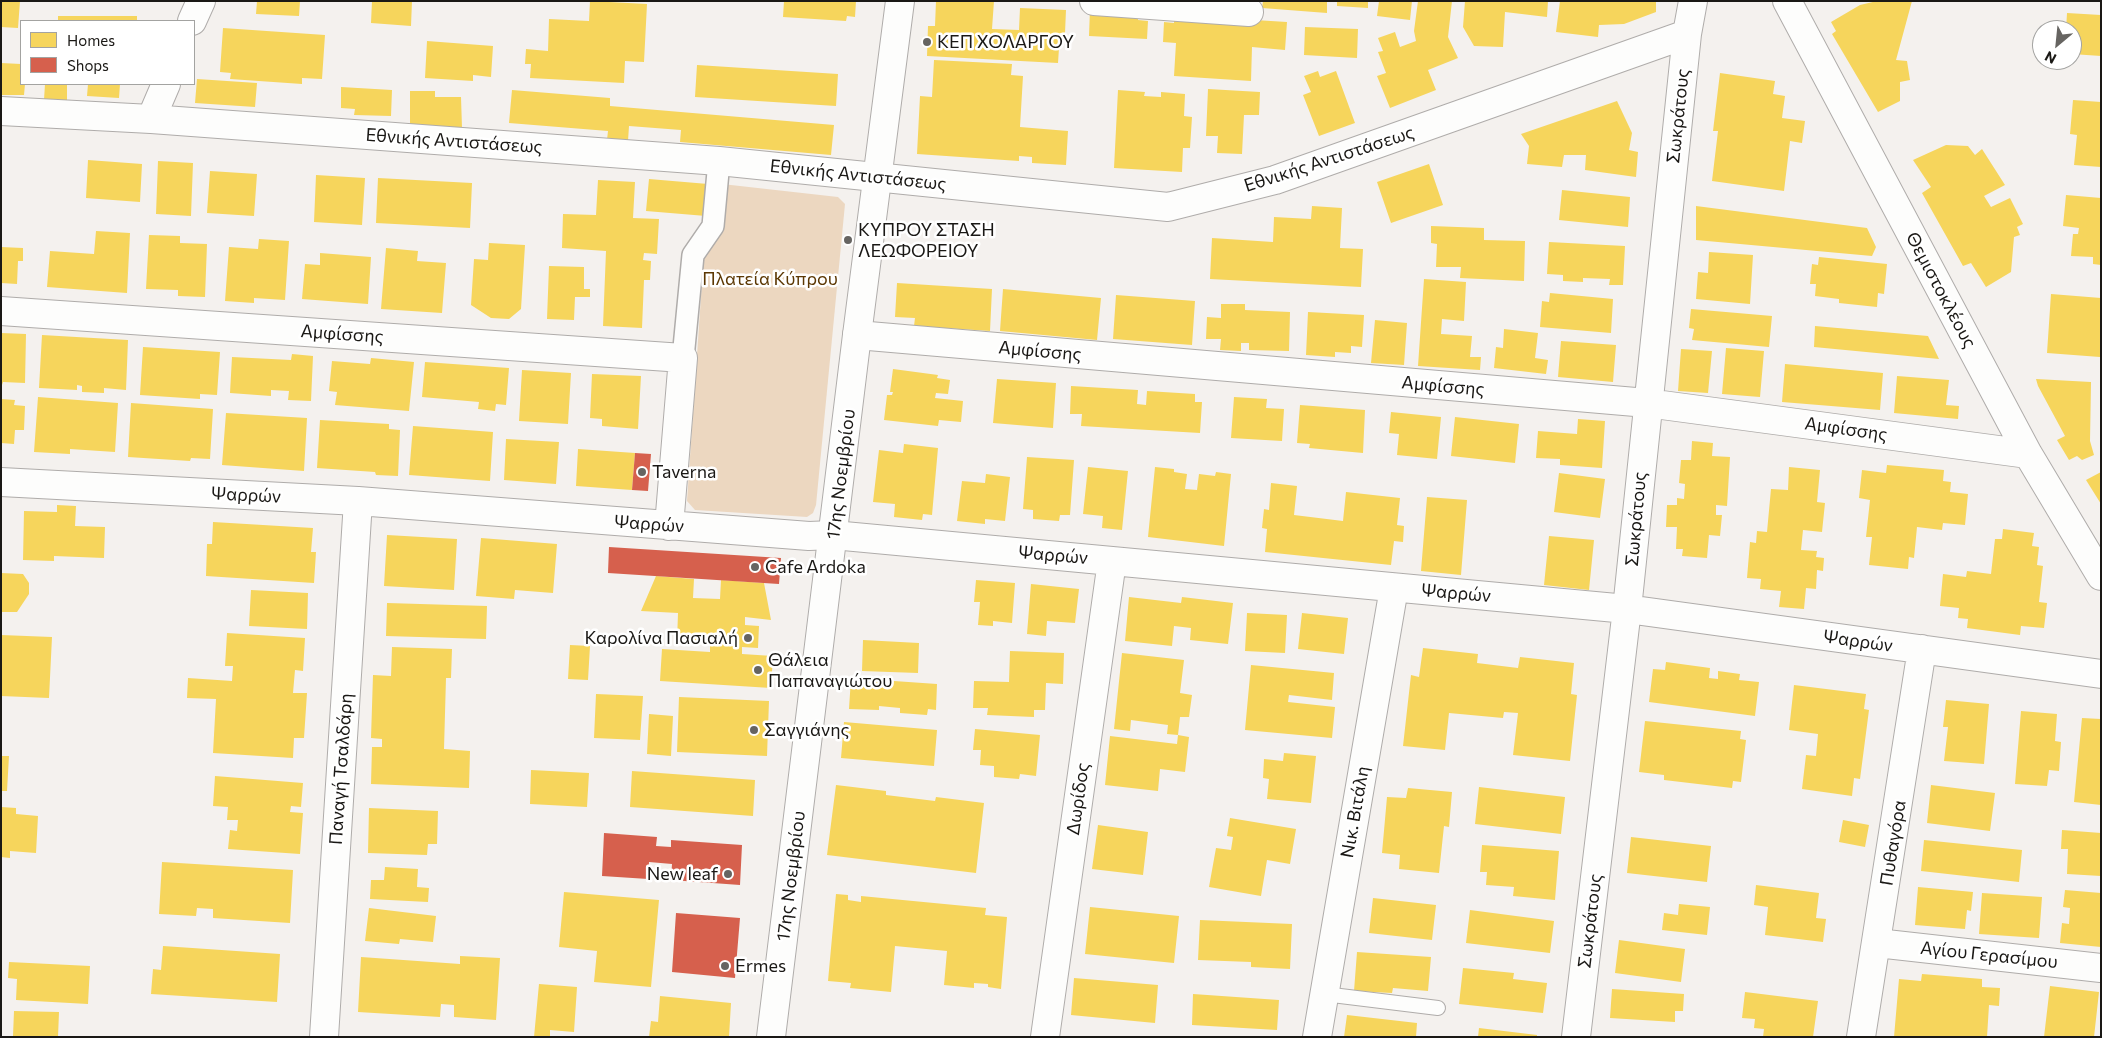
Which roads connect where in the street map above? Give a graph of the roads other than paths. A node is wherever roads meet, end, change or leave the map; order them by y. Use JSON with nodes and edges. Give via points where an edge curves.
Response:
{"nodes":[{"id":1,"x":201,"y":1,"type":"edge"},
{"id":2,"x":900,"y":1,"type":"edge"},
{"id":3,"x":1094,"y":1,"type":"edge"},
{"id":4,"x":1693,"y":1,"type":"edge"},
{"id":5,"x":1787,"y":1,"type":"edge"},
{"id":6,"x":1249,"y":12,"type":"dead end"},
{"id":7,"x":192,"y":20,"type":"edge"},
{"id":8,"x":1687,"y":34,"type":"junction"},
{"id":9,"x":166,"y":85,"type":"edge"},
{"id":10,"x":1,"y":111,"type":"edge"},
{"id":11,"x":151,"y":119,"type":"junction"},
{"id":12,"x":719,"y":161,"type":"junction"},
{"id":13,"x":876,"y":178,"type":"junction"},
{"id":14,"x":1,"y":312,"type":"edge"},
{"id":15,"x":857,"y":335,"type":"junction"},
{"id":16,"x":683,"y":358,"type":"junction"},
{"id":17,"x":1647,"y":403,"type":"junction"},
{"id":18,"x":2028,"y":454,"type":"junction"},
{"id":19,"x":1,"y":482,"type":"edge"},
{"id":20,"x":358,"y":501,"type":"junction"},
{"id":21,"x":669,"y":526,"type":"junction"},
{"id":22,"x":833,"y":535,"type":"junction"},
{"id":23,"x":1112,"y":560,"type":"junction"},
{"id":24,"x":2101,"y":576,"type":"edge"},
{"id":25,"x":1394,"y":588,"type":"junction"},
{"id":26,"x":1627,"y":609,"type":"junction"},
{"id":27,"x":1922,"y":649,"type":"junction"},
{"id":28,"x":2101,"y":674,"type":"edge"},
{"id":29,"x":1877,"y":943,"type":"junction"},
{"id":30,"x":2101,"y":968,"type":"edge"},
{"id":31,"x":1324,"y":994,"type":"junction"},
{"id":32,"x":1438,"y":1008,"type":"dead end"},
{"id":33,"x":324,"y":1037,"type":"edge"},
{"id":34,"x":771,"y":1037,"type":"edge"},
{"id":35,"x":1044,"y":1037,"type":"edge"},
{"id":36,"x":1317,"y":1037,"type":"edge"},
{"id":37,"x":1576,"y":1037,"type":"edge"},
{"id":38,"x":1861,"y":1037,"type":"edge"}],
"edges":[{"from":1,"to":7,"type":"street"},
{"from":2,"to":13,"type":"street","name":"17ης Νοεμβρίου"},
{"from":3,"to":6,"type":"street"},
{"from":4,"to":8,"type":"street","name":"Σωκράτους"},
{"from":5,"to":18,"type":"street","name":"Θεμιστοκλέους"},
{"from":8,"to":13,"type":"street","name":"Εθνικής Αντιστάσεως","via":[[1275,180],[1168,207]]},
{"from":8,"to":17,"type":"street","name":"Σωκράτους"},
{"from":9,"to":11,"type":"street"},
{"from":10,"to":11,"type":"street","name":"Εθνικής Αντιστάσεως"},
{"from":11,"to":12,"type":"street","name":"Εθνικής Αντιστάσεως"},
{"from":12,"to":13,"type":"street","name":"Εθνικής Αντιστάσεως"},
{"from":12,"to":16,"type":"street","via":[[713,226],[693,255]]},
{"from":13,"to":15,"type":"street","name":"17ης Νοεμβρίου"},
{"from":14,"to":16,"type":"street","name":"Αμφίσσης"},
{"from":15,"to":17,"type":"street","name":"Αμφίσσης"},
{"from":15,"to":22,"type":"street","name":"17ης Νοεμβρίου"},
{"from":16,"to":21,"type":"street"},
{"from":17,"to":18,"type":"street","name":"Αμφίσσης"},
{"from":17,"to":26,"type":"street","name":"Σωκράτους"},
{"from":18,"to":24,"type":"street","name":"Θεμιστοκλέους"},
{"from":19,"to":20,"type":"street","name":"Ψαρρών"},
{"from":20,"to":21,"type":"street","name":"Ψαρρών"},
{"from":20,"to":33,"type":"street","name":"Παναγή Τσαλδάρη"},
{"from":21,"to":22,"type":"street","name":"Ψαρρών"},
{"from":22,"to":23,"type":"street","name":"Ψαρρών"},
{"from":22,"to":34,"type":"street","name":"17ης Νοεμβρίου"},
{"from":23,"to":25,"type":"street","name":"Ψαρρών"},
{"from":23,"to":35,"type":"street","name":"Δωρίδος"},
{"from":25,"to":26,"type":"street","name":"Ψαρρών"},
{"from":25,"to":31,"type":"street","name":"Νικ. Βιτάλη"},
{"from":26,"to":27,"type":"street","name":"Ψαρρών"},
{"from":26,"to":37,"type":"street","name":"Σωκράτους"},
{"from":27,"to":28,"type":"street","name":"Ψαρρών"},
{"from":27,"to":29,"type":"street","name":"Πυθαγόρα"},
{"from":29,"to":30,"type":"street","name":"Αγίου Γερασίμου"},
{"from":29,"to":38,"type":"street","name":"Πυθαγόρα"},
{"from":31,"to":32,"type":"lane"},
{"from":31,"to":36,"type":"street","name":"Νικ. Βιτάλη"}]}
